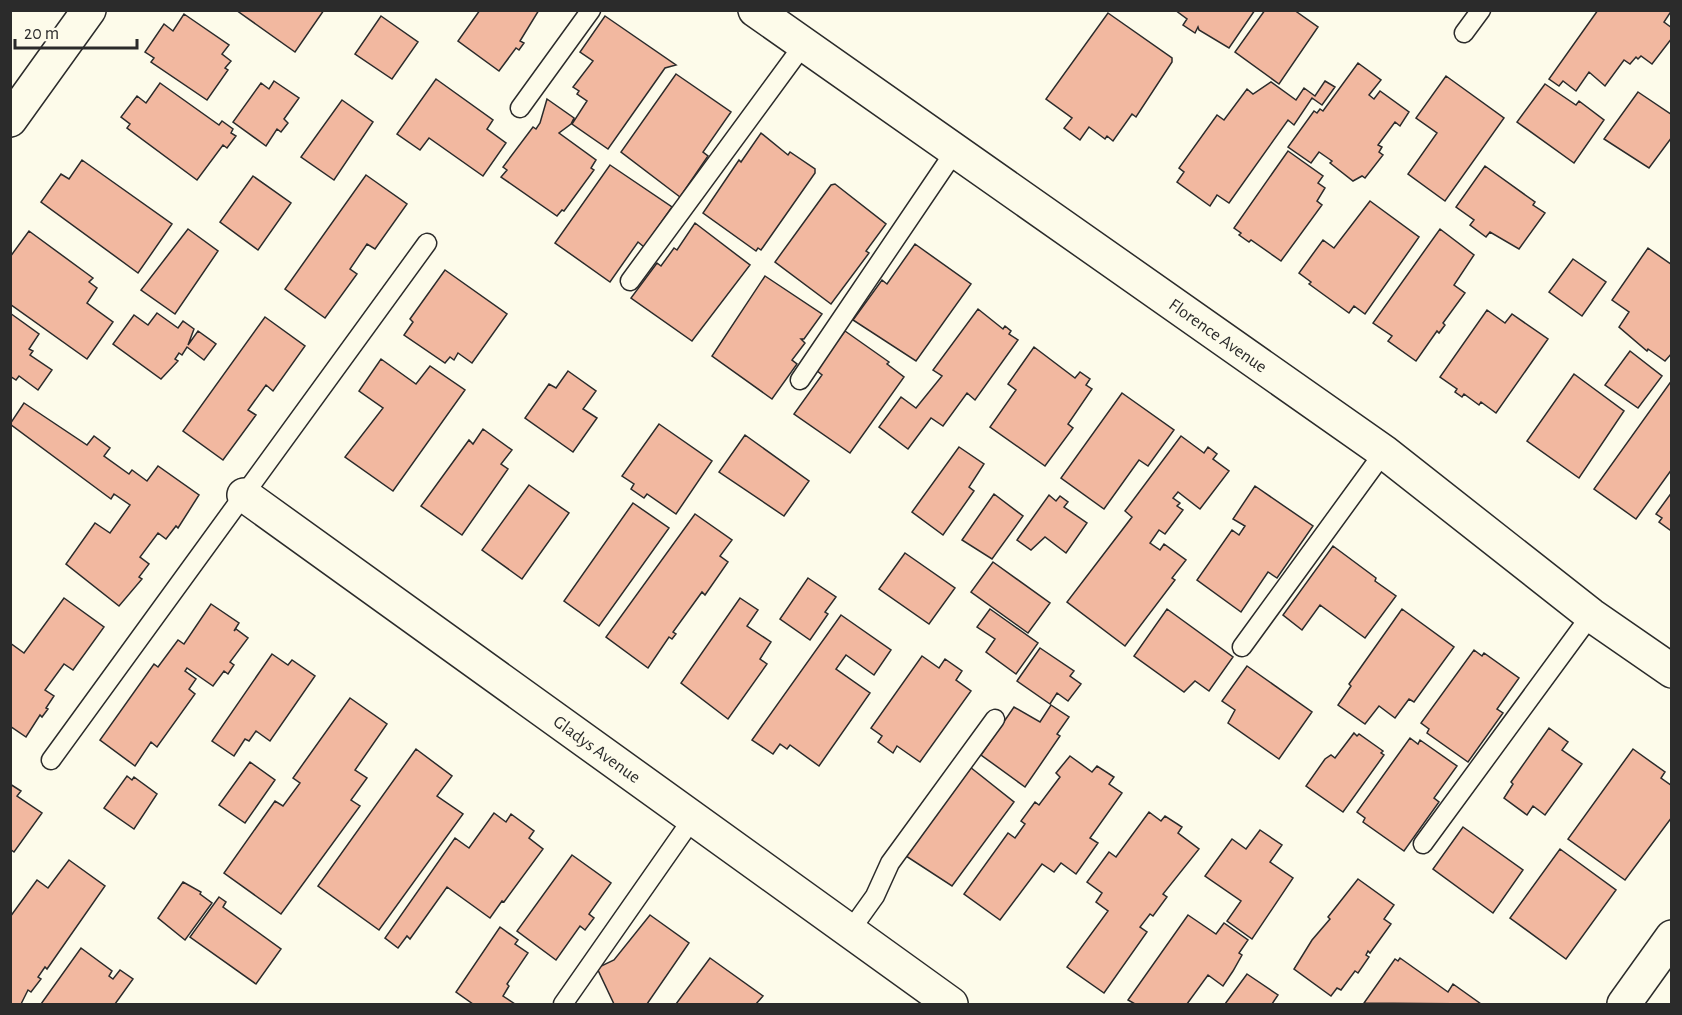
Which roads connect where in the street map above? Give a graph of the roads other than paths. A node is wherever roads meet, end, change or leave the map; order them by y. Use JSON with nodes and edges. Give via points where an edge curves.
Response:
{"nodes":[{"id":1,"x":89,"y":10,"type":"edge"},
{"id":2,"x":591,"y":10,"type":"edge"},
{"id":3,"x":755,"y":10,"type":"edge"},
{"id":4,"x":1480,"y":10,"type":"edge"},
{"id":5,"x":1464,"y":33,"type":"dead end"},
{"id":6,"x":804,"y":44,"type":"junction"},
{"id":7,"x":520,"y":108,"type":"dead end"},
{"id":8,"x":10,"y":120,"type":"edge"},
{"id":9,"x":955,"y":151,"type":"junction"},
{"id":10,"x":428,"y":243,"type":"dead end"},
{"id":11,"x":630,"y":281,"type":"dead end"},
{"id":12,"x":800,"y":380,"type":"dead end"},
{"id":13,"x":1384,"y":452,"type":"junction"},
{"id":14,"x":244,"y":495,"type":"junction"},
{"id":15,"x":1591,"y":615,"type":"junction"},
{"id":16,"x":1242,"y":647,"type":"dead end"},
{"id":17,"x":1671,"y":671,"type":"edge"},
{"id":18,"x":995,"y":719,"type":"dead end"},
{"id":19,"x":51,"y":760,"type":"dead end"},
{"id":20,"x":693,"y":818,"type":"junction"},
{"id":21,"x":1424,"y":844,"type":"dead end"},
{"id":22,"x":850,"y":931,"type":"junction"},
{"id":23,"x":1671,"y":937,"type":"edge"},
{"id":24,"x":563,"y":1005,"type":"edge"},
{"id":25,"x":951,"y":1005,"type":"edge"},
{"id":26,"x":1624,"y":1005,"type":"edge"}],
"edges":[{"from":1,"to":8,"type":"street"},
{"from":2,"to":7,"type":"lane"},
{"from":3,"to":6,"type":"street","name":"Florence Avenue"},
{"from":4,"to":5,"type":"lane"},
{"from":6,"to":9,"type":"street","name":"Florence Avenue"},
{"from":6,"to":11,"type":"lane"},
{"from":9,"to":12,"type":"lane"},
{"from":9,"to":13,"type":"street","name":"Florence Avenue"},
{"from":10,"to":14,"type":"lane"},
{"from":13,"to":15,"type":"street","name":"Florence Avenue"},
{"from":13,"to":16,"type":"lane"},
{"from":14,"to":19,"type":"lane"},
{"from":14,"to":20,"type":"street","name":"Gladys Avenue"},
{"from":15,"to":17,"type":"street","name":"Florence Avenue"},
{"from":15,"to":21,"type":"lane"},
{"from":18,"to":22,"type":"lane","via":[[890,863],[875,896]]},
{"from":20,"to":22,"type":"street","name":"Gladys Avenue"},
{"from":20,"to":24,"type":"lane"},
{"from":22,"to":25,"type":"street","name":"Gladys Avenue"},
{"from":23,"to":26,"type":"street"}]}
